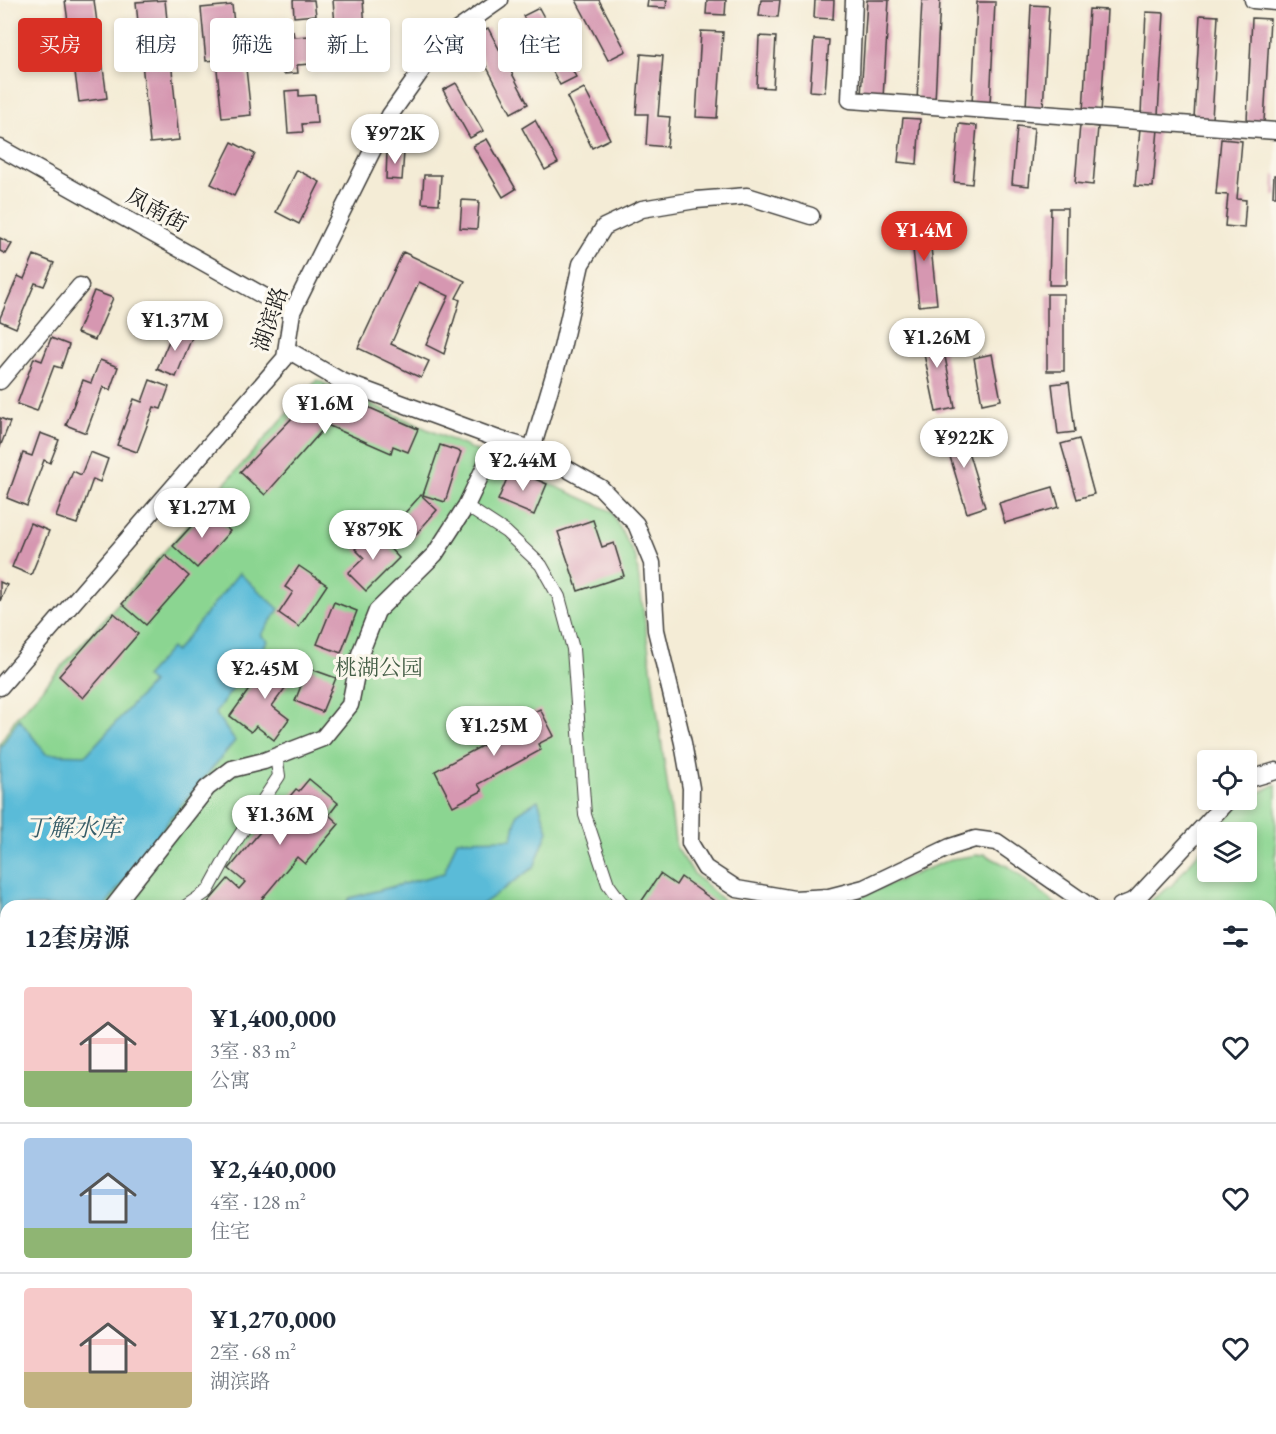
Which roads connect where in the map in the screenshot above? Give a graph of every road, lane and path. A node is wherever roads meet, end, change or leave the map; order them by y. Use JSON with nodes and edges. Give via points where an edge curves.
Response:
{"nodes":[{"id":1,"x":500,"y":0,"type":"edge"},
{"id":2,"x":854,"y":0,"type":"edge"},
{"id":3,"x":1253,"y":0,"type":"edge"},
{"id":4,"x":1276,"y":2,"type":"edge"},
{"id":5,"x":1276,"y":131,"type":"edge"},
{"id":6,"x":0,"y":148,"type":"edge"},
{"id":7,"x":811,"y":216,"type":"dead end"},
{"id":8,"x":80,"y":286,"type":"dead end"},
{"id":9,"x":292,"y":312,"type":"junction"},
{"id":10,"x":288,"y":350,"type":"junction"},
{"id":11,"x":0,"y":381,"type":"edge"},
{"id":12,"x":498,"y":440,"type":"junction"},
{"id":13,"x":532,"y":449,"type":"junction"},
{"id":14,"x":466,"y":506,"type":"junction"},
{"id":15,"x":0,"y":687,"type":"edge"},
{"id":16,"x":276,"y":756,"type":"junction"},
{"id":17,"x":1276,"y":771,"type":"edge"},
{"id":18,"x":1257,"y":777,"type":"edge"},
{"id":19,"x":1219,"y":810,"type":"edge"},
{"id":20,"x":119,"y":900,"type":"edge"},
{"id":21,"x":195,"y":900,"type":"edge"},
{"id":22,"x":620,"y":900,"type":"edge"},
{"id":23,"x":1080,"y":900,"type":"edge"},
{"id":24,"x":1135,"y":900,"type":"edge"}],
"edges":[{"from":1,"to":9,"type":"street","name":"湖滨路","via":[[443,40],[390,116]]},
{"from":2,"to":5,"type":"street","via":[[850,100]]},
{"from":3,"to":4,"type":"street"},
{"from":6,"to":9,"type":"street","name":"凤南街"},
{"from":7,"to":13,"type":"street","via":[[747,196],[642,209],[604,227],[581,264],[562,348]]},
{"from":8,"to":11,"type":"street"},
{"from":9,"to":10,"type":"street","name":"湖滨路"},
{"from":10,"to":12,"type":"street","via":[[341,381]]},
{"from":10,"to":15,"type":"street","name":"湖滨路"},
{"from":12,"to":13,"type":"street"},
{"from":12,"to":14,"type":"street"},
{"from":13,"to":23,"type":"street","via":[[601,488],[636,524],[652,562],[656,630],[691,788],[690,843],[705,868],[737,889],[794,899],[829,897],[864,888],[975,839],[997,842]]},
{"from":14,"to":16,"type":"street","via":[[435,554],[377,611],[360,654],[350,705],[323,738]]},
{"from":14,"to":22,"type":"street","via":[[506,532],[541,565],[559,597],[573,649],[585,815],[608,884]]},
{"from":16,"to":20,"type":"street","via":[[232,770],[207,788]]},
{"from":16,"to":21,"type":"street","via":[[279,776],[208,891]]},
{"from":17,"to":18,"type":"street"},
{"from":19,"to":24,"type":"street"}]}
